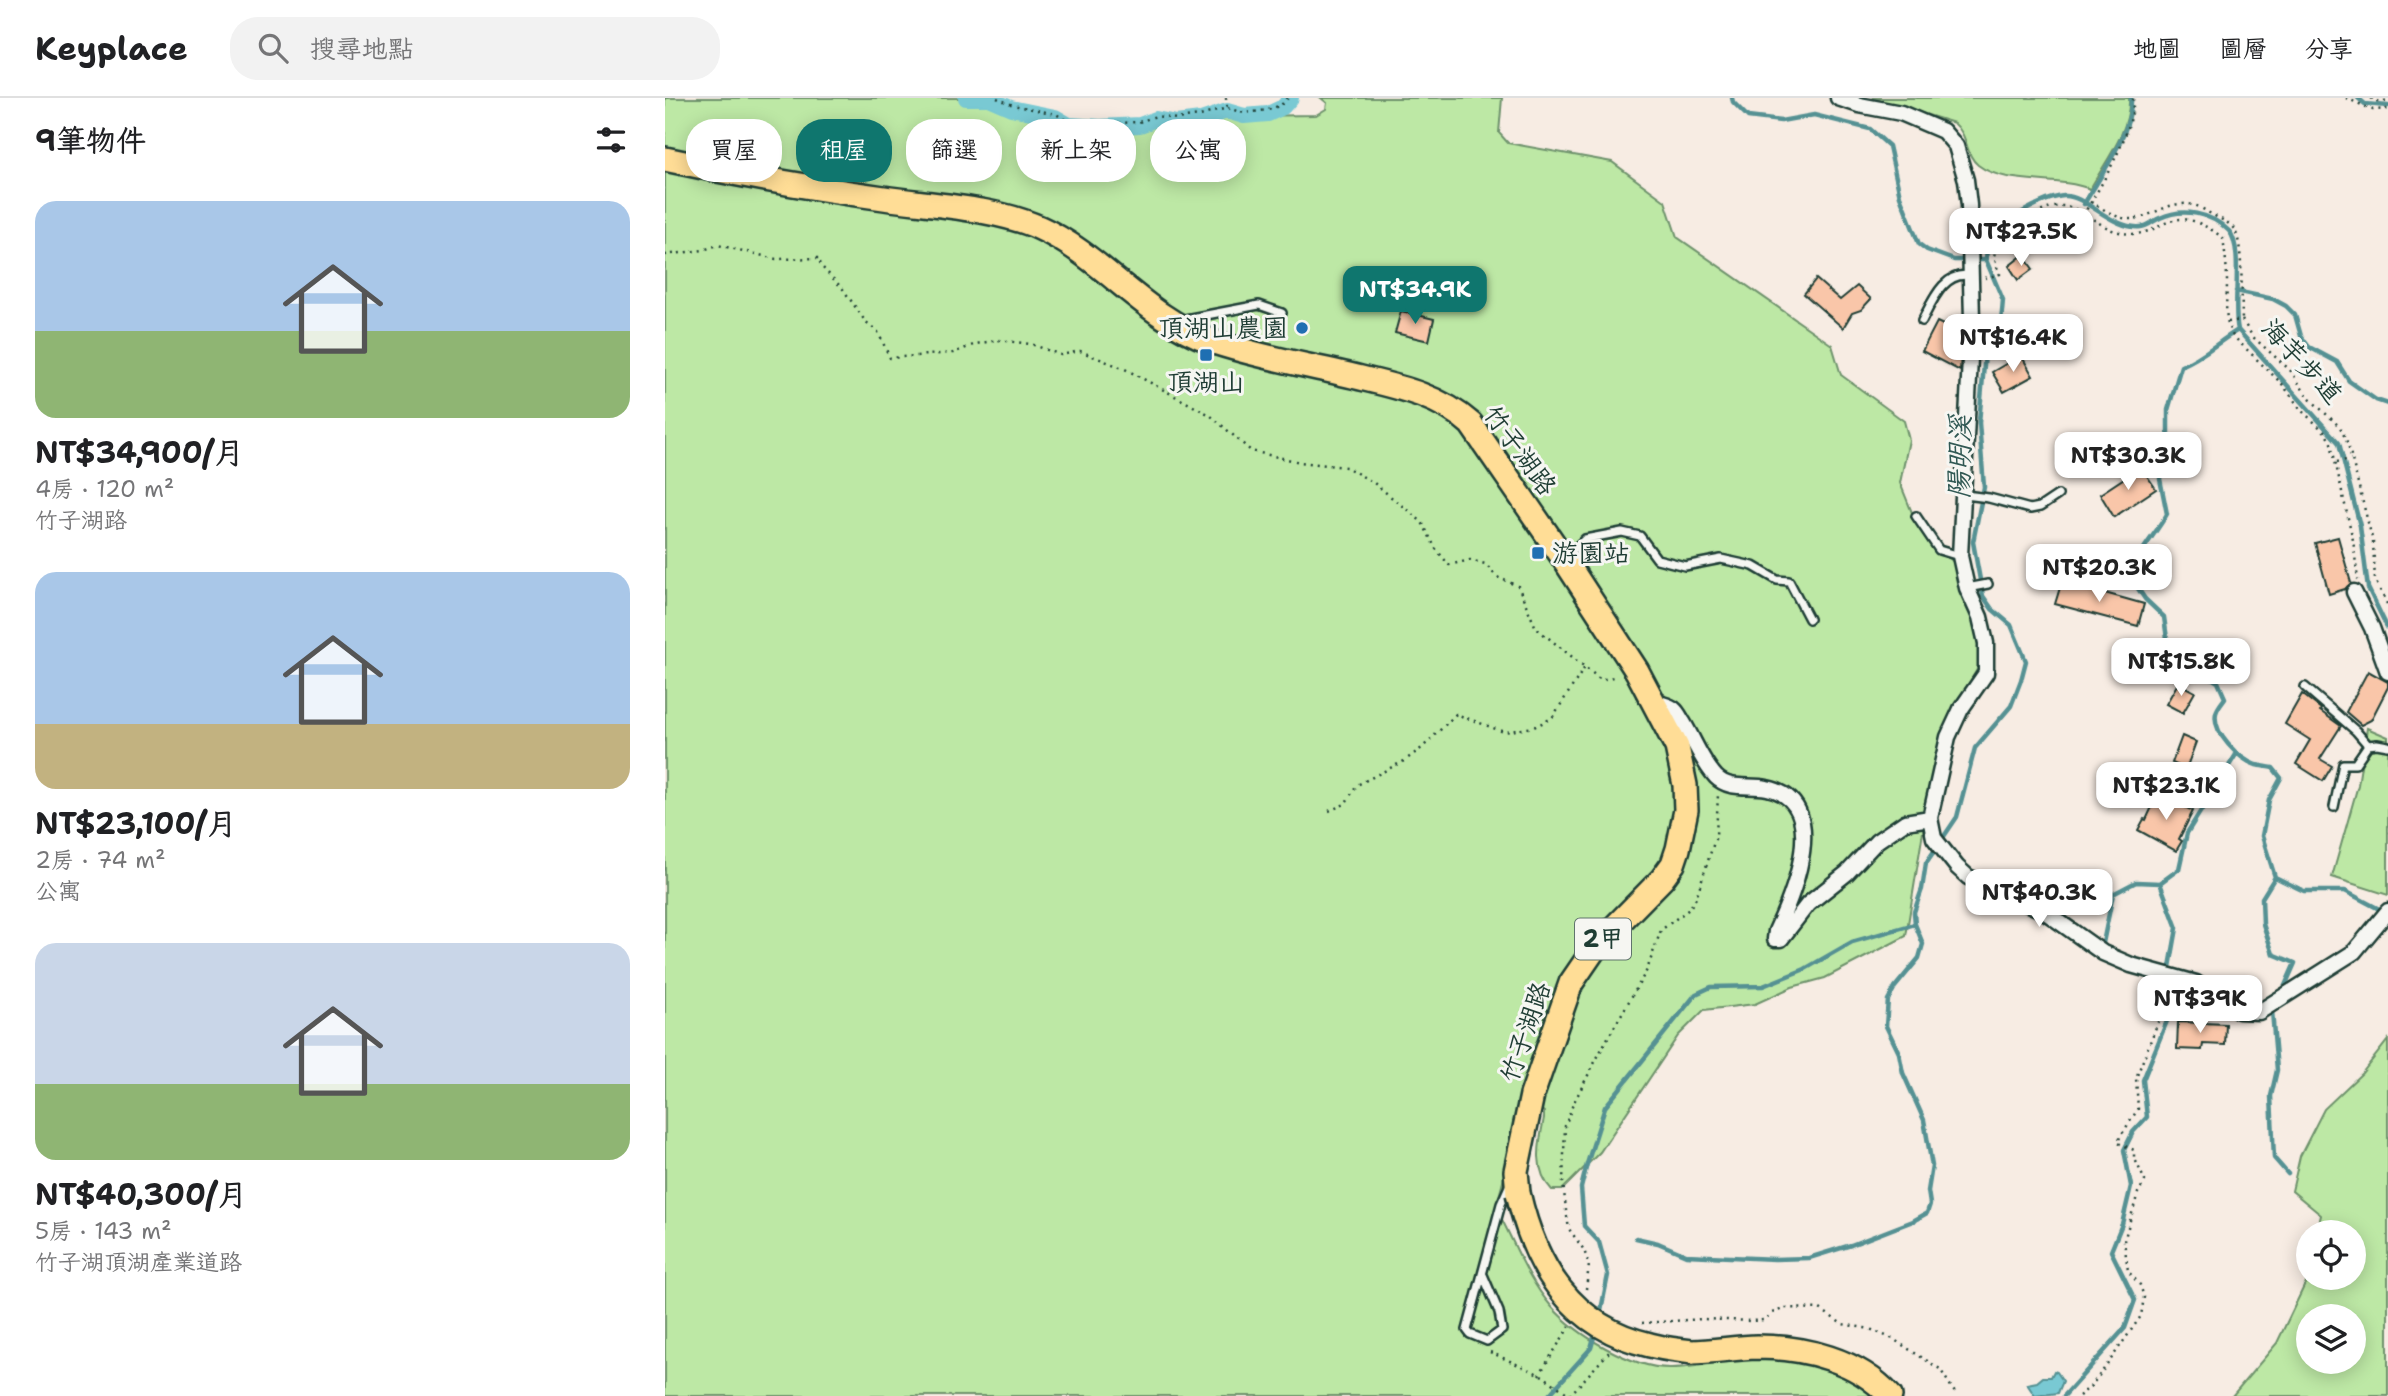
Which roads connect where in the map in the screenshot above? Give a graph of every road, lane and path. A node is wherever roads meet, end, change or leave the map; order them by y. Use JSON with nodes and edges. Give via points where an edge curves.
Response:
{"nodes":[{"id":1,"x":997,"y":98,"type":"edge"},
{"id":2,"x":1226,"y":98,"type":"edge"},
{"id":3,"x":1288,"y":98,"type":"edge"},
{"id":4,"x":1838,"y":98,"type":"edge"},
{"id":5,"x":2133,"y":98,"type":"edge"},
{"id":6,"x":2346,"y":98,"type":"edge"},
{"id":7,"x":2371,"y":98,"type":"edge"},
{"id":8,"x":2388,"y":100,"type":"edge"},
{"id":9,"x":1227,"y":107,"type":"junction"},
{"id":10,"x":2388,"y":109,"type":"edge"},
{"id":11,"x":665,"y":159,"type":"edge"},
{"id":12,"x":2091,"y":202,"type":"junction"},
{"id":13,"x":2083,"y":215,"type":"junction"},
{"id":14,"x":665,"y":255,"type":"edge"},
{"id":15,"x":1971,"y":265,"type":"junction"},
{"id":16,"x":1988,"y":279,"type":"dead end"},
{"id":17,"x":1282,"y":313,"type":"dead end"},
{"id":18,"x":2242,"y":320,"type":"junction"},
{"id":19,"x":1922,"y":321,"type":"dead end"},
{"id":20,"x":1172,"y":322,"type":"junction"},
{"id":21,"x":2227,"y":322,"type":"junction"},
{"id":22,"x":2351,"y":459,"type":"junction"},
{"id":23,"x":2337,"y":462,"type":"junction"},
{"id":24,"x":2058,"y":495,"type":"dead end"},
{"id":25,"x":1969,"y":496,"type":"junction"},
{"id":26,"x":1916,"y":516,"type":"dead end"},
{"id":27,"x":1960,"y":556,"type":"junction"},
{"id":28,"x":1564,"y":559,"type":"junction"},
{"id":29,"x":1988,"y":584,"type":"dead end"},
{"id":30,"x":1967,"y":588,"type":"junction"},
{"id":31,"x":2357,"y":589,"type":"joint"},
{"id":32,"x":2388,"y":607,"type":"edge"},
{"id":33,"x":1809,"y":620,"type":"dead end"},
{"id":34,"x":1585,"y":667,"type":"junction"},
{"id":35,"x":1637,"y":671,"type":"junction"},
{"id":36,"x":2388,"y":672,"type":"edge"},
{"id":37,"x":2305,"y":687,"type":"dead end"},
{"id":38,"x":1654,"y":701,"type":"junction"},
{"id":39,"x":2368,"y":745,"type":"junction"},
{"id":40,"x":2388,"y":746,"type":"edge"},
{"id":41,"x":1717,"y":779,"type":"junction"},
{"id":42,"x":2335,"y":807,"type":"dead end"},
{"id":43,"x":1329,"y":811,"type":"dead end"},
{"id":44,"x":1930,"y":818,"type":"junction"},
{"id":45,"x":2388,"y":911,"type":"edge"},
{"id":46,"x":2159,"y":971,"type":"junction"},
{"id":47,"x":1517,"y":1182,"type":"junction"},
{"id":48,"x":1483,"y":1275,"type":"junction"},
{"id":49,"x":1584,"y":1296,"type":"dead end"},
{"id":50,"x":1574,"y":1320,"type":"dead end"},
{"id":51,"x":1487,"y":1341,"type":"junction"},
{"id":52,"x":1541,"y":1375,"type":"junction"},
{"id":53,"x":1567,"y":1393,"type":"dead end"},
{"id":54,"x":1890,"y":1396,"type":"edge"},
{"id":55,"x":2080,"y":1396,"type":"edge"}],
"edges":[{"from":1,"to":9,"type":"path","via":[[1069,122],[1101,124],[1156,116],[1200,116]]},
{"from":2,"to":9,"type":"path"},
{"from":3,"to":9,"type":"path","via":[[1268,110],[1244,113]]},
{"from":4,"to":15,"type":"street","via":[[1901,113],[1943,131],[1955,146],[1966,180]]},
{"from":5,"to":12,"type":"path","via":[[2132,122]]},
{"from":6,"to":10,"type":"path","via":[[2373,110]]},
{"from":7,"to":8,"type":"path"},
{"from":11,"to":20,"type":"main road","name":"竹子湖路","number":"2甲","via":[[755,179],[989,214],[1038,227],[1064,240]]},
{"from":12,"to":13,"type":"path"},
{"from":12,"to":18,"type":"path","via":[[2130,219],[2183,204],[2202,206],[2234,229]]},
{"from":13,"to":16,"type":"path","name":"海芋步道","via":[[2074,207],[2055,206],[2007,228],[1994,245],[2000,274]]},
{"from":13,"to":21,"type":"path","name":"海芋步道","via":[[2118,232],[2135,234],[2180,218],[2208,226],[2223,238]]},
{"from":14,"to":34,"type":"path","via":[[718,245],[776,259],[819,258],[821,267],[878,332],[890,358],[953,353],[998,340],[1031,344],[1061,355],[1080,351],[1125,369],[1210,415],[1251,451],[1346,467],[1422,522],[1449,565],[1469,560],[1485,564],[1497,577],[1518,586],[1536,628]]},
{"from":15,"to":19,"type":"lane","via":[[1964,275],[1943,284]]},
{"from":15,"to":25,"type":"street"},
{"from":17,"to":20,"type":"lane","via":[[1259,305]]},
{"from":18,"to":21,"type":"path","name":"海芋步道"},
{"from":18,"to":22,"type":"path","name":"海芋步道","via":[[2340,427]]},
{"from":20,"to":28,"type":"main road","name":"竹子湖路","number":"2甲","via":[[1212,341],[1398,387],[1440,402],[1471,424]]},
{"from":21,"to":23,"type":"path","via":[[2233,336],[2325,432]]},
{"from":22,"to":23,"type":"path"},
{"from":22,"to":32,"type":"path","name":"海芋步道","via":[[2373,541],[2375,580]]},
{"from":23,"to":31,"type":"path","via":[[2353,540]]},
{"from":24,"to":25,"type":"lane","via":[[2030,509]]},
{"from":25,"to":27,"type":"street"},
{"from":26,"to":27,"type":"lane","via":[[1939,550]]},
{"from":27,"to":30,"type":"street"},
{"from":28,"to":33,"type":"lane","via":[[1585,539],[1622,532],[1640,536],[1657,558],[1685,566],[1721,559],[1789,581]]},
{"from":28,"to":35,"type":"main road","name":"竹子湖路","number":"2甲"},
{"from":29,"to":30,"type":"lane"},
{"from":30,"to":44,"type":"street","via":[[1986,643],[1986,673],[1948,737]]},
{"from":31,"to":36,"type":"street"},
{"from":34,"to":35,"type":"path","via":[[1601,680]]},
{"from":34,"to":43,"type":"path","via":[[1552,718],[1534,727],[1504,732],[1456,714],[1422,748],[1357,785],[1345,804]]},
{"from":35,"to":38,"type":"main road","name":"竹子湖路","number":"2甲"},
{"from":37,"to":39,"type":"lane"},
{"from":38,"to":41,"type":"street","via":[[1675,709]]},
{"from":38,"to":47,"type":"main road","name":"竹子湖路","number":"2甲","via":[[1677,747],[1685,785],[1686,810],[1678,849],[1662,879],[1597,945],[1571,983],[1532,1095]]},
{"from":39,"to":40,"type":"lane"},
{"from":39,"to":42,"type":"lane","via":[[2355,764],[2343,764]]},
{"from":41,"to":44,"type":"street","via":[[1730,786],[1782,793],[1801,821],[1804,851],[1775,939],[1781,939],[1808,904],[1877,841],[1905,822]]},
{"from":41,"to":49,"type":"path","via":[[1716,836],[1696,898],[1661,930],[1647,970],[1565,1126],[1563,1182],[1569,1229],[1589,1265]]},
{"from":44,"to":46,"type":"street","via":[[1934,838],[1968,877],[2044,911],[2103,953]]},
{"from":45,"to":46,"type":"street","via":[[2354,952],[2259,1013],[2239,1012],[2196,983]]},
{"from":46,"to":55,"type":"path","via":[[2161,1008],[2136,1078],[2138,1109],[2118,1143],[2134,1150],[2145,1181],[2124,1241],[2128,1271],[2144,1297],[2141,1315]]},
{"from":47,"to":48,"type":"lane","via":[[1501,1205]]},
{"from":47,"to":54,"type":"main road","number":"2甲","bridge":true,"via":[[1524,1222],[1550,1279],[1578,1310],[1622,1336],[1692,1352],[1754,1347],[1828,1357],[1856,1369]]},
{"from":48,"to":51,"type":"lane","via":[[1499,1312],[1501,1330]]},
{"from":48,"to":51,"type":"lane","via":[[1467,1330]]},
{"from":50,"to":52,"type":"path"},
{"from":51,"to":52,"type":"path","via":[[1487,1351]]},
{"from":52,"to":53,"type":"path"}]}
